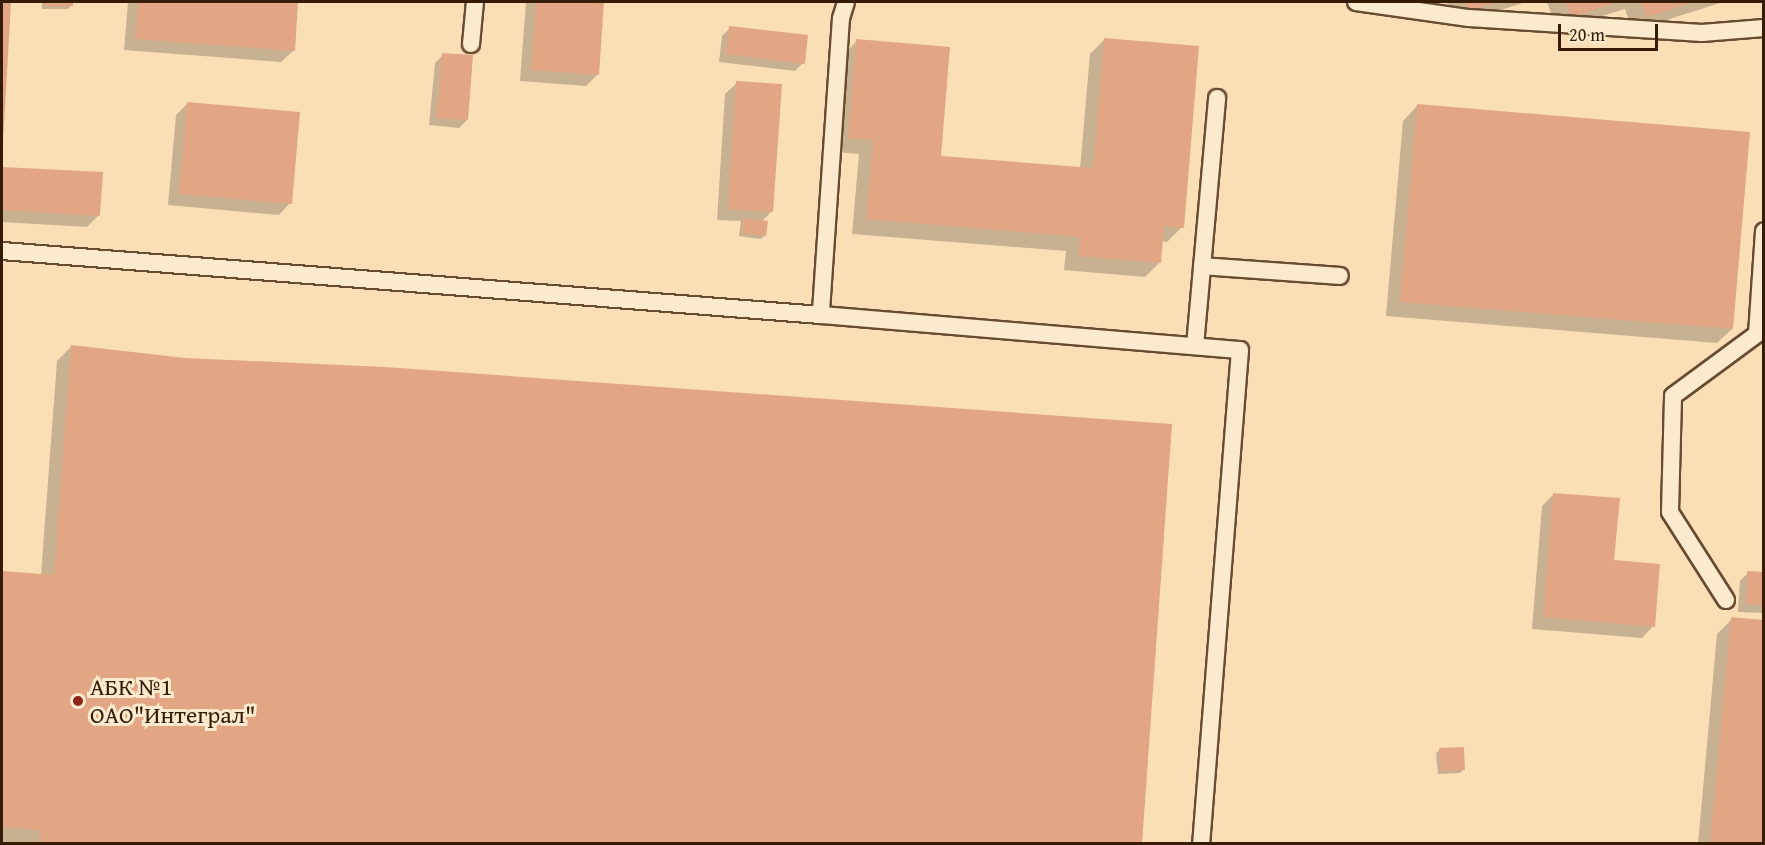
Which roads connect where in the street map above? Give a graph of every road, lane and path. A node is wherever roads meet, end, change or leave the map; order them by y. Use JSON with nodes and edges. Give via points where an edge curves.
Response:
{"nodes":[{"id":1,"x":474,"y":2,"type":"edge"},
{"id":2,"x":846,"y":2,"type":"edge"},
{"id":3,"x":1356,"y":2,"type":"edge"},
{"id":4,"x":1444,"y":8,"type":"edge"},
{"id":5,"x":1764,"y":28,"type":"edge"},
{"id":6,"x":471,"y":44,"type":"dead end"},
{"id":7,"x":1217,"y":98,"type":"dead end"},
{"id":8,"x":1764,"y":231,"type":"edge"},
{"id":9,"x":2,"y":251,"type":"edge"},
{"id":10,"x":1202,"y":266,"type":"junction"},
{"id":11,"x":1340,"y":276,"type":"dead end"},
{"id":12,"x":821,"y":315,"type":"junction"},
{"id":13,"x":1195,"y":346,"type":"junction"},
{"id":14,"x":1726,"y":600,"type":"dead end"},
{"id":15,"x":1201,"y":843,"type":"edge"}],
"edges":[{"from":1,"to":6,"type":"lane"},
{"from":2,"to":12,"type":"lane","via":[[841,18]]},
{"from":3,"to":4,"type":"lane"},
{"from":4,"to":5,"type":"lane","via":[[1702,33]]},
{"from":7,"to":10,"type":"lane"},
{"from":8,"to":14,"type":"lane","via":[[1757,334],[1673,396],[1670,512]]},
{"from":9,"to":12,"type":"lane"},
{"from":10,"to":11,"type":"lane"},
{"from":10,"to":13,"type":"lane"},
{"from":12,"to":13,"type":"lane"},
{"from":13,"to":15,"type":"lane","via":[[1240,350]]}]}
